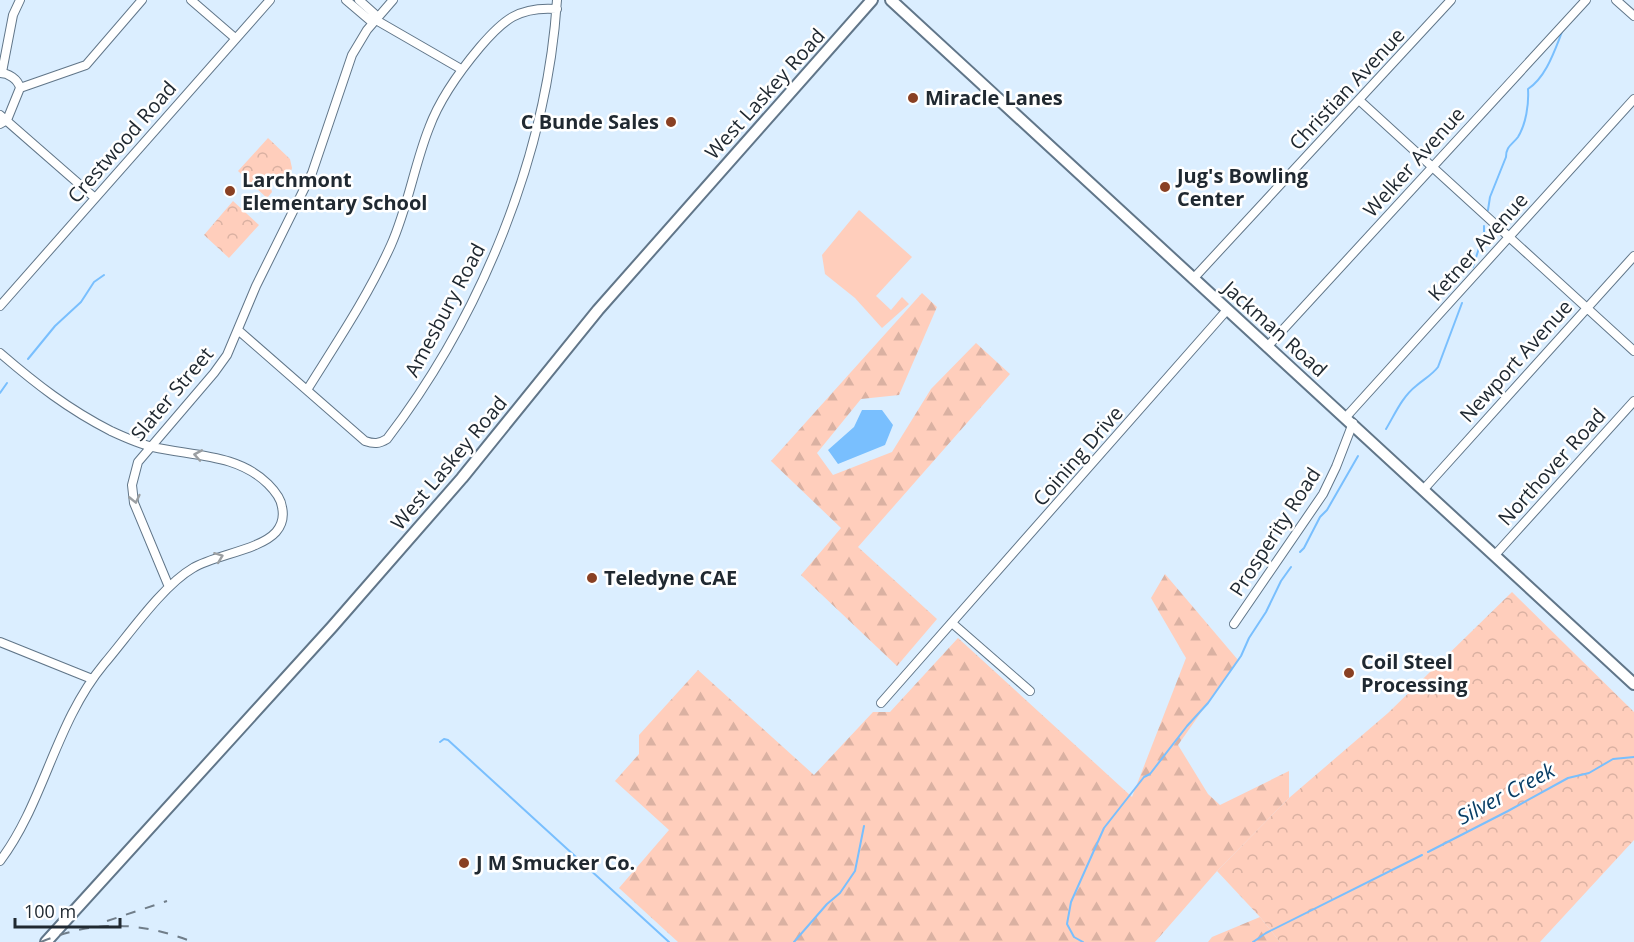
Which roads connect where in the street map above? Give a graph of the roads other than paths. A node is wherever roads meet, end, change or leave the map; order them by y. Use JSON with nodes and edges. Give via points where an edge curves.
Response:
{"nodes":[{"id":1,"x":20,"y":0,"type":"edge"},
{"id":2,"x":142,"y":0,"type":"edge"},
{"id":3,"x":191,"y":0,"type":"edge"},
{"id":4,"x":270,"y":0,"type":"edge"},
{"id":5,"x":346,"y":0,"type":"edge"},
{"id":6,"x":359,"y":0,"type":"edge"},
{"id":7,"x":393,"y":0,"type":"edge"},
{"id":8,"x":872,"y":0,"type":"edge"},
{"id":9,"x":891,"y":0,"type":"edge"},
{"id":10,"x":1451,"y":0,"type":"edge"},
{"id":11,"x":1586,"y":0,"type":"edge"},
{"id":12,"x":1616,"y":0,"type":"edge"},
{"id":13,"x":557,"y":4,"type":"edge"},
{"id":14,"x":1634,"y":16,"type":"edge"},
{"id":15,"x":376,"y":20,"type":"junction"},
{"id":16,"x":235,"y":38,"type":"junction"},
{"id":17,"x":461,"y":69,"type":"junction"},
{"id":18,"x":1,"y":72,"type":"edge"},
{"id":19,"x":20,"y":88,"type":"junction"},
{"id":20,"x":1634,"y":99,"type":"edge"},
{"id":21,"x":1359,"y":100,"type":"junction"},
{"id":22,"x":2,"y":120,"type":"edge"},
{"id":23,"x":1431,"y":168,"type":"junction"},
{"id":24,"x":95,"y":198,"type":"junction"},
{"id":25,"x":1509,"y":237,"type":"junction"},
{"id":26,"x":1634,"y":256,"type":"edge"},
{"id":27,"x":1193,"y":279,"type":"junction"},
{"id":28,"x":0,"y":306,"type":"edge"},
{"id":29,"x":1587,"y":308,"type":"junction"},
{"id":30,"x":1227,"y":310,"type":"junction"},
{"id":31,"x":238,"y":330,"type":"junction"},
{"id":32,"x":1267,"y":347,"type":"junction"},
{"id":33,"x":1634,"y":351,"type":"edge"},
{"id":34,"x":0,"y":353,"type":"edge"},
{"id":35,"x":307,"y":390,"type":"junction"},
{"id":36,"x":1634,"y":401,"type":"edge"},
{"id":37,"x":1349,"y":420,"type":"junction"},
{"id":38,"x":150,"y":447,"type":"junction"},
{"id":39,"x":1424,"y":489,"type":"junction"},
{"id":40,"x":1495,"y":555,"type":"junction"},
{"id":41,"x":169,"y":587,"type":"junction"},
{"id":42,"x":952,"y":622,"type":"junction"},
{"id":43,"x":1234,"y":624,"type":"dead end"},
{"id":44,"x":0,"y":642,"type":"edge"},
{"id":45,"x":92,"y":679,"type":"junction"},
{"id":46,"x":1634,"y":684,"type":"edge"},
{"id":47,"x":1030,"y":691,"type":"dead end"},
{"id":48,"x":881,"y":703,"type":"dead end"},
{"id":49,"x":0,"y":861,"type":"edge"},
{"id":50,"x":46,"y":942,"type":"edge"}],
"edges":[{"from":1,"to":18,"type":"street"},
{"from":2,"to":19,"type":"street","via":[[86,65]]},
{"from":3,"to":16,"type":"street"},
{"from":4,"to":16,"type":"street","name":"Crestwood Road"},
{"from":5,"to":15,"type":"street"},
{"from":6,"to":15,"type":"street"},
{"from":7,"to":15,"type":"street","name":"Slater Street"},
{"from":8,"to":50,"type":"main road","name":"West Laskey Road","via":[[604,302],[448,495]]},
{"from":9,"to":27,"type":"main road","name":"Jackman Road"},
{"from":10,"to":21,"type":"street","name":"Christian Avenue"},
{"from":11,"to":23,"type":"street","name":"Welker Avenue"},
{"from":12,"to":14,"type":"street"},
{"from":13,"to":17,"type":"street","via":[[506,20]]},
{"from":13,"to":35,"type":"street","name":"Amesbury Road","via":[[540,114],[511,211],[474,299],[432,374],[387,439],[373,444]]},
{"from":15,"to":17,"type":"street"},
{"from":15,"to":31,"type":"street","name":"Slater Street","via":[[349,61],[312,173]]},
{"from":16,"to":24,"type":"street","name":"Crestwood Road"},
{"from":17,"to":35,"type":"street","via":[[429,127],[406,206],[381,267]]},
{"from":18,"to":19,"type":"street","via":[[11,76]]},
{"from":19,"to":22,"type":"street"},
{"from":20,"to":25,"type":"street","name":"Ketner Avenue"},
{"from":21,"to":23,"type":"street"},
{"from":21,"to":27,"type":"street","name":"Christian Avenue"},
{"from":22,"to":24,"type":"street"},
{"from":23,"to":25,"type":"street"},
{"from":23,"to":32,"type":"street","name":"Welker Avenue"},
{"from":24,"to":28,"type":"street","name":"Crestwood Road"},
{"from":25,"to":29,"type":"street"},
{"from":25,"to":37,"type":"street","name":"Ketner Avenue"},
{"from":26,"to":29,"type":"street","name":"Newport Avenue"},
{"from":27,"to":30,"type":"main road","name":"Jackman Road"},
{"from":29,"to":33,"type":"street"},
{"from":29,"to":39,"type":"street","name":"Newport Avenue"},
{"from":30,"to":32,"type":"main road","name":"Jackman Road"},
{"from":30,"to":42,"type":"street","name":"Coining Drive"},
{"from":31,"to":35,"type":"street","name":"Amesbury Road"},
{"from":31,"to":38,"type":"street","name":"Slater Street","via":[[214,373]]},
{"from":32,"to":37,"type":"main road","name":"Jackman Road"},
{"from":34,"to":38,"type":"street","via":[[66,406]]},
{"from":36,"to":40,"type":"street","name":"Northover Road"},
{"from":37,"to":39,"type":"main road","name":"Jackman Road"},
{"from":37,"to":43,"type":"street","name":"Prosperity Road","via":[[1336,467],[1323,494]]},
{"from":38,"to":41,"type":"street","name":"Slater Street","one_way":true,"via":[[138,462],[132,492]]},
{"from":41,"to":38,"type":"street","one_way":true,"via":[[195,566],[273,535],[280,526],[283,509],[272,487],[239,464]]},
{"from":39,"to":40,"type":"main road","name":"Jackman Road"},
{"from":40,"to":46,"type":"main road","name":"Jackman Road"},
{"from":41,"to":45,"type":"street"},
{"from":42,"to":47,"type":"street"},
{"from":42,"to":48,"type":"street","name":"Coining Drive"},
{"from":44,"to":45,"type":"street"},
{"from":45,"to":49,"type":"street"}]}
